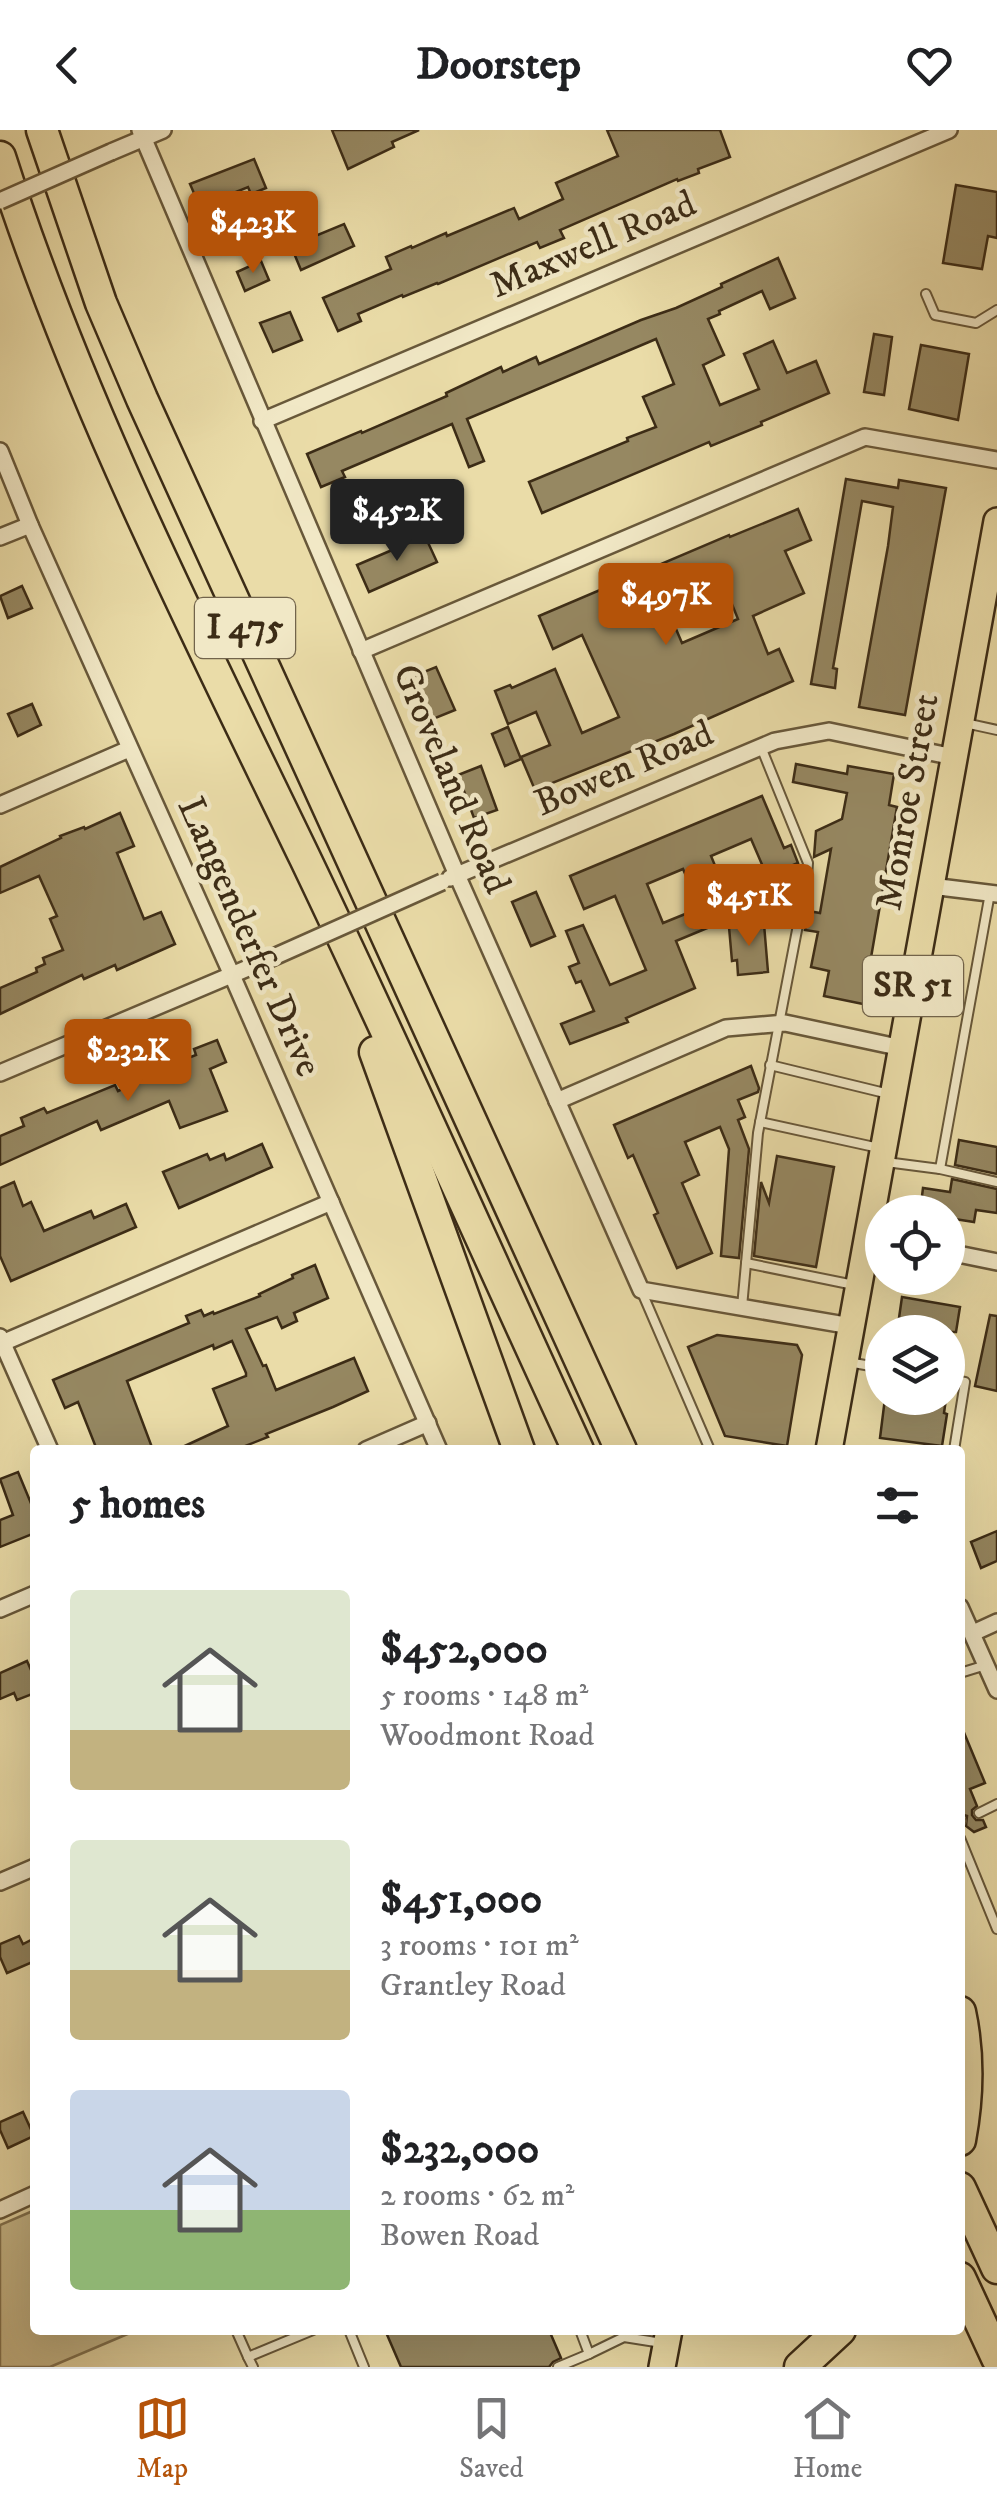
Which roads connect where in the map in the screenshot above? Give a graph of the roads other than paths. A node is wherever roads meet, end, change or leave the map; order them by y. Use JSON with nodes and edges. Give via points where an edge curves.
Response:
{"nodes":[{"id":1,"x":42,"y":130,"type":"edge"},
{"id":2,"x":163,"y":130,"type":"edge"},
{"id":3,"x":949,"y":130,"type":"edge"},
{"id":4,"x":140,"y":134,"type":"edge"},
{"id":5,"x":0,"y":157,"type":"edge"},
{"id":6,"x":0,"y":201,"type":"edge"},
{"id":7,"x":926,"y":294,"type":"dead end"},
{"id":8,"x":996,"y":310,"type":"edge"},
{"id":9,"x":262,"y":420,"type":"junction"},
{"id":10,"x":0,"y":451,"type":"edge"},
{"id":11,"x":997,"y":460,"type":"edge"},
{"id":12,"x":997,"y":521,"type":"edge"},
{"id":13,"x":30,"y":525,"type":"junction"},
{"id":14,"x":0,"y":538,"type":"edge"},
{"id":15,"x":159,"y":554,"type":"junction"},
{"id":16,"x":991,"y":593,"type":"edge"},
{"id":17,"x":361,"y":651,"type":"junction"},
{"id":18,"x":960,"y":722,"type":"junction"},
{"id":19,"x":997,"y":730,"type":"edge"},
{"id":20,"x":761,"y":747,"type":"junction"},
{"id":21,"x":129,"y":749,"type":"junction"},
{"id":22,"x":954,"y":757,"type":"junction"},
{"id":23,"x":0,"y":805,"type":"edge"},
{"id":24,"x":449,"y":878,"type":"junction"},
{"id":25,"x":931,"y":886,"type":"junction"},
{"id":26,"x":994,"y":893,"type":"edge"},
{"id":27,"x":231,"y":973,"type":"junction"},
{"id":28,"x":777,"y":1023,"type":"junction"},
{"id":29,"x":902,"y":1048,"type":"junction"},
{"id":30,"x":770,"y":1065,"type":"junction"},
{"id":31,"x":0,"y":1074,"type":"edge"},
{"id":32,"x":893,"y":1096,"type":"junction"},
{"id":33,"x":557,"y":1101,"type":"junction"},
{"id":34,"x":469,"y":1118,"type":"junction"},
{"id":35,"x":760,"y":1122,"type":"junction"},
{"id":36,"x":882,"y":1155,"type":"junction"},
{"id":37,"x":940,"y":1169,"type":"junction"},
{"id":38,"x":997,"y":1182,"type":"edge"},
{"id":39,"x":879,"y":1195,"type":"edge"},
{"id":40,"x":331,"y":1202,"type":"junction"},
{"id":41,"x":965,"y":1255,"type":"edge"},
{"id":42,"x":997,"y":1262,"type":"edge"},
{"id":43,"x":746,"y":1263,"type":"junction"},
{"id":44,"x":865,"y":1267,"type":"edge"},
{"id":45,"x":858,"y":1286,"type":"junction"},
{"id":46,"x":641,"y":1290,"type":"junction"},
{"id":47,"x":742,"y":1308,"type":"junction"},
{"id":48,"x":850,"y":1326,"type":"junction"},
{"id":49,"x":1,"y":1341,"type":"edge"},
{"id":50,"x":844,"y":1361,"type":"junction"},
{"id":51,"x":865,"y":1365,"type":"edge"},
{"id":52,"x":960,"y":1415,"type":"edge"},
{"id":53,"x":428,"y":1423,"type":"junction"},
{"id":54,"x":48,"y":1445,"type":"edge"},
{"id":55,"x":377,"y":1445,"type":"edge"},
{"id":56,"x":437,"y":1445,"type":"edge"},
{"id":57,"x":517,"y":1445,"type":"edge"},
{"id":58,"x":576,"y":1445,"type":"edge"},
{"id":59,"x":619,"y":1445,"type":"edge"},
{"id":60,"x":635,"y":1445,"type":"edge"},
{"id":61,"x":708,"y":1445,"type":"edge"},
{"id":62,"x":830,"y":1445,"type":"edge"},
{"id":63,"x":955,"y":1445,"type":"edge"},
{"id":64,"x":30,"y":1596,"type":"edge"},
{"id":65,"x":0,"y":1610,"type":"edge"},
{"id":66,"x":965,"y":1618,"type":"edge"},
{"id":67,"x":997,"y":1622,"type":"edge"},
{"id":68,"x":972,"y":1633,"type":"junction"},
{"id":69,"x":986,"y":1664,"type":"junction"},
{"id":70,"x":965,"y":1671,"type":"edge"},
{"id":71,"x":997,"y":1690,"type":"edge"},
{"id":72,"x":997,"y":1804,"type":"edge"},
{"id":73,"x":980,"y":1812,"type":"dead end"},
{"id":74,"x":965,"y":1850,"type":"edge"},
{"id":75,"x":30,"y":1869,"type":"edge"},
{"id":76,"x":0,"y":1882,"type":"edge"},
{"id":77,"x":997,"y":1930,"type":"edge"},
{"id":78,"x":965,"y":2041,"type":"edge"},
{"id":79,"x":965,"y":2092,"type":"edge"},
{"id":80,"x":30,"y":2196,"type":"edge"},
{"id":81,"x":965,"y":2199,"type":"edge"},
{"id":82,"x":0,"y":2210,"type":"edge"},
{"id":83,"x":997,"y":2268,"type":"edge"},
{"id":84,"x":965,"y":2289,"type":"edge"},
{"id":85,"x":238,"y":2335,"type":"edge"},
{"id":86,"x":301,"y":2335,"type":"edge"},
{"id":87,"x":350,"y":2335,"type":"edge"},
{"id":88,"x":582,"y":2335,"type":"edge"},
{"id":89,"x":623,"y":2335,"type":"edge"},
{"id":90,"x":628,"y":2335,"type":"edge"},
{"id":91,"x":835,"y":2335,"type":"edge"},
{"id":92,"x":666,"y":2347,"type":"edge"},
{"id":93,"x":590,"y":2354,"type":"junction"},
{"id":94,"x":248,"y":2357,"type":"junction"},
{"id":95,"x":997,"y":2358,"type":"edge"},
{"id":96,"x":253,"y":2367,"type":"edge"},
{"id":97,"x":364,"y":2367,"type":"edge"},
{"id":98,"x":558,"y":2367,"type":"edge"},
{"id":99,"x":800,"y":2367,"type":"edge"}],
"edges":[{"from":1,"to":34,"type":"highway","number":"I 475","via":[[142,399]]},
{"from":2,"to":4,"type":"street"},
{"from":3,"to":9,"type":"street","name":"Maxwell Road"},
{"from":4,"to":6,"type":"street","bridge":true},
{"from":4,"to":9,"type":"street","name":"Groveland Road"},
{"from":5,"to":15,"type":"highway","number":"I 475","via":[[58,324]]},
{"from":7,"to":8,"type":"lane","via":[[935,315],[976,323]]},
{"from":9,"to":17,"type":"street","name":"Groveland Road"},
{"from":10,"to":13,"type":"street","name":"Langenderfer Drive"},
{"from":11,"to":17,"type":"street","via":[[865,436]]},
{"from":12,"to":16,"type":"main road","name":"Monroe Street","number":"SR 51"},
{"from":13,"to":14,"type":"street"},
{"from":13,"to":21,"type":"street","name":"Langenderfer Drive"},
{"from":15,"to":57,"type":"highway","via":[[204,681],[376,1054]]},
{"from":15,"to":58,"type":"highway","number":"I 475"},
{"from":16,"to":18,"type":"main road","name":"Monroe Street","number":"SR 51"},
{"from":17,"to":24,"type":"street","name":"Groveland Road"},
{"from":18,"to":19,"type":"lane"},
{"from":18,"to":22,"type":"main road","name":"Monroe Street","number":"SR 51"},
{"from":20,"to":22,"type":"street","name":"Bowen Road","via":[[829,730]]},
{"from":20,"to":24,"type":"street","name":"Bowen Road"},
{"from":20,"to":28,"type":"lane","via":[[808,863]]},
{"from":21,"to":23,"type":"street"},
{"from":21,"to":27,"type":"street","name":"Langenderfer Drive"},
{"from":22,"to":25,"type":"main road","name":"Monroe Street","number":"SR 51"},
{"from":24,"to":27,"type":"street","name":"Bowen Road","bridge":true},
{"from":24,"to":33,"type":"street","name":"Groveland Road"},
{"from":25,"to":26,"type":"street"},
{"from":25,"to":29,"type":"main road","name":"Monroe Street","number":"SR 51"},
{"from":26,"to":37,"type":"lane"},
{"from":27,"to":31,"type":"street","name":"Bowen Road"},
{"from":27,"to":40,"type":"street","name":"Langenderfer Drive"},
{"from":28,"to":29,"type":"street"},
{"from":28,"to":30,"type":"lane"},
{"from":28,"to":33,"type":"street","via":[[726,1028]]},
{"from":29,"to":32,"type":"main road","name":"Monroe Street","number":"SR 51"},
{"from":30,"to":32,"type":"lane"},
{"from":30,"to":35,"type":"lane"},
{"from":32,"to":36,"type":"main road","name":"Monroe Street","number":"SR 51"},
{"from":33,"to":46,"type":"street","name":"Groveland Road"},
{"from":34,"to":59,"type":"highway","number":"I 475"},
{"from":34,"to":60,"type":"highway"},
{"from":35,"to":36,"type":"lane"},
{"from":35,"to":43,"type":"lane"},
{"from":36,"to":37,"type":"lane"},
{"from":36,"to":39,"type":"main road","name":"Monroe Street","number":"SR 51"},
{"from":37,"to":38,"type":"lane"},
{"from":40,"to":49,"type":"street"},
{"from":40,"to":53,"type":"street","name":"Langenderfer Drive"},
{"from":41,"to":42,"type":"street"},
{"from":43,"to":45,"type":"lane"},
{"from":43,"to":47,"type":"lane"},
{"from":44,"to":45,"type":"main road","name":"Monroe Street","number":"SR 51"},
{"from":45,"to":48,"type":"main road","name":"Monroe Street","number":"SR 51"},
{"from":46,"to":47,"type":"street"},
{"from":46,"to":61,"type":"lane","name":"Groveland Road"},
{"from":47,"to":48,"type":"street"},
{"from":48,"to":50,"type":"main road","name":"Monroe Street","number":"SR 51"},
{"from":49,"to":54,"type":"street"},
{"from":50,"to":51,"type":"lane"},
{"from":50,"to":62,"type":"main road","name":"Monroe Street","number":"SR 51"},
{"from":52,"to":63,"type":"lane"},
{"from":53,"to":55,"type":"street"},
{"from":53,"to":56,"type":"street","name":"Langenderfer Drive"},
{"from":64,"to":65,"type":"street"},
{"from":66,"to":68,"type":"street"},
{"from":67,"to":68,"type":"street"},
{"from":68,"to":69,"type":"street"},
{"from":69,"to":70,"type":"lane"},
{"from":69,"to":71,"type":"street"},
{"from":72,"to":73,"type":"lane"},
{"from":74,"to":77,"type":"lane"},
{"from":75,"to":76,"type":"street"},
{"from":78,"to":79,"type":"highway"},
{"from":80,"to":82,"type":"street"},
{"from":81,"to":83,"type":"highway"},
{"from":84,"to":95,"type":"highway"},
{"from":85,"to":94,"type":"lane"},
{"from":86,"to":94,"type":"lane"},
{"from":87,"to":97,"type":"lane"},
{"from":88,"to":93,"type":"lane"},
{"from":89,"to":93,"type":"lane"},
{"from":90,"to":92,"type":"lane"},
{"from":91,"to":99,"type":"highway"},
{"from":93,"to":98,"type":"lane"},
{"from":94,"to":96,"type":"lane"}]}
